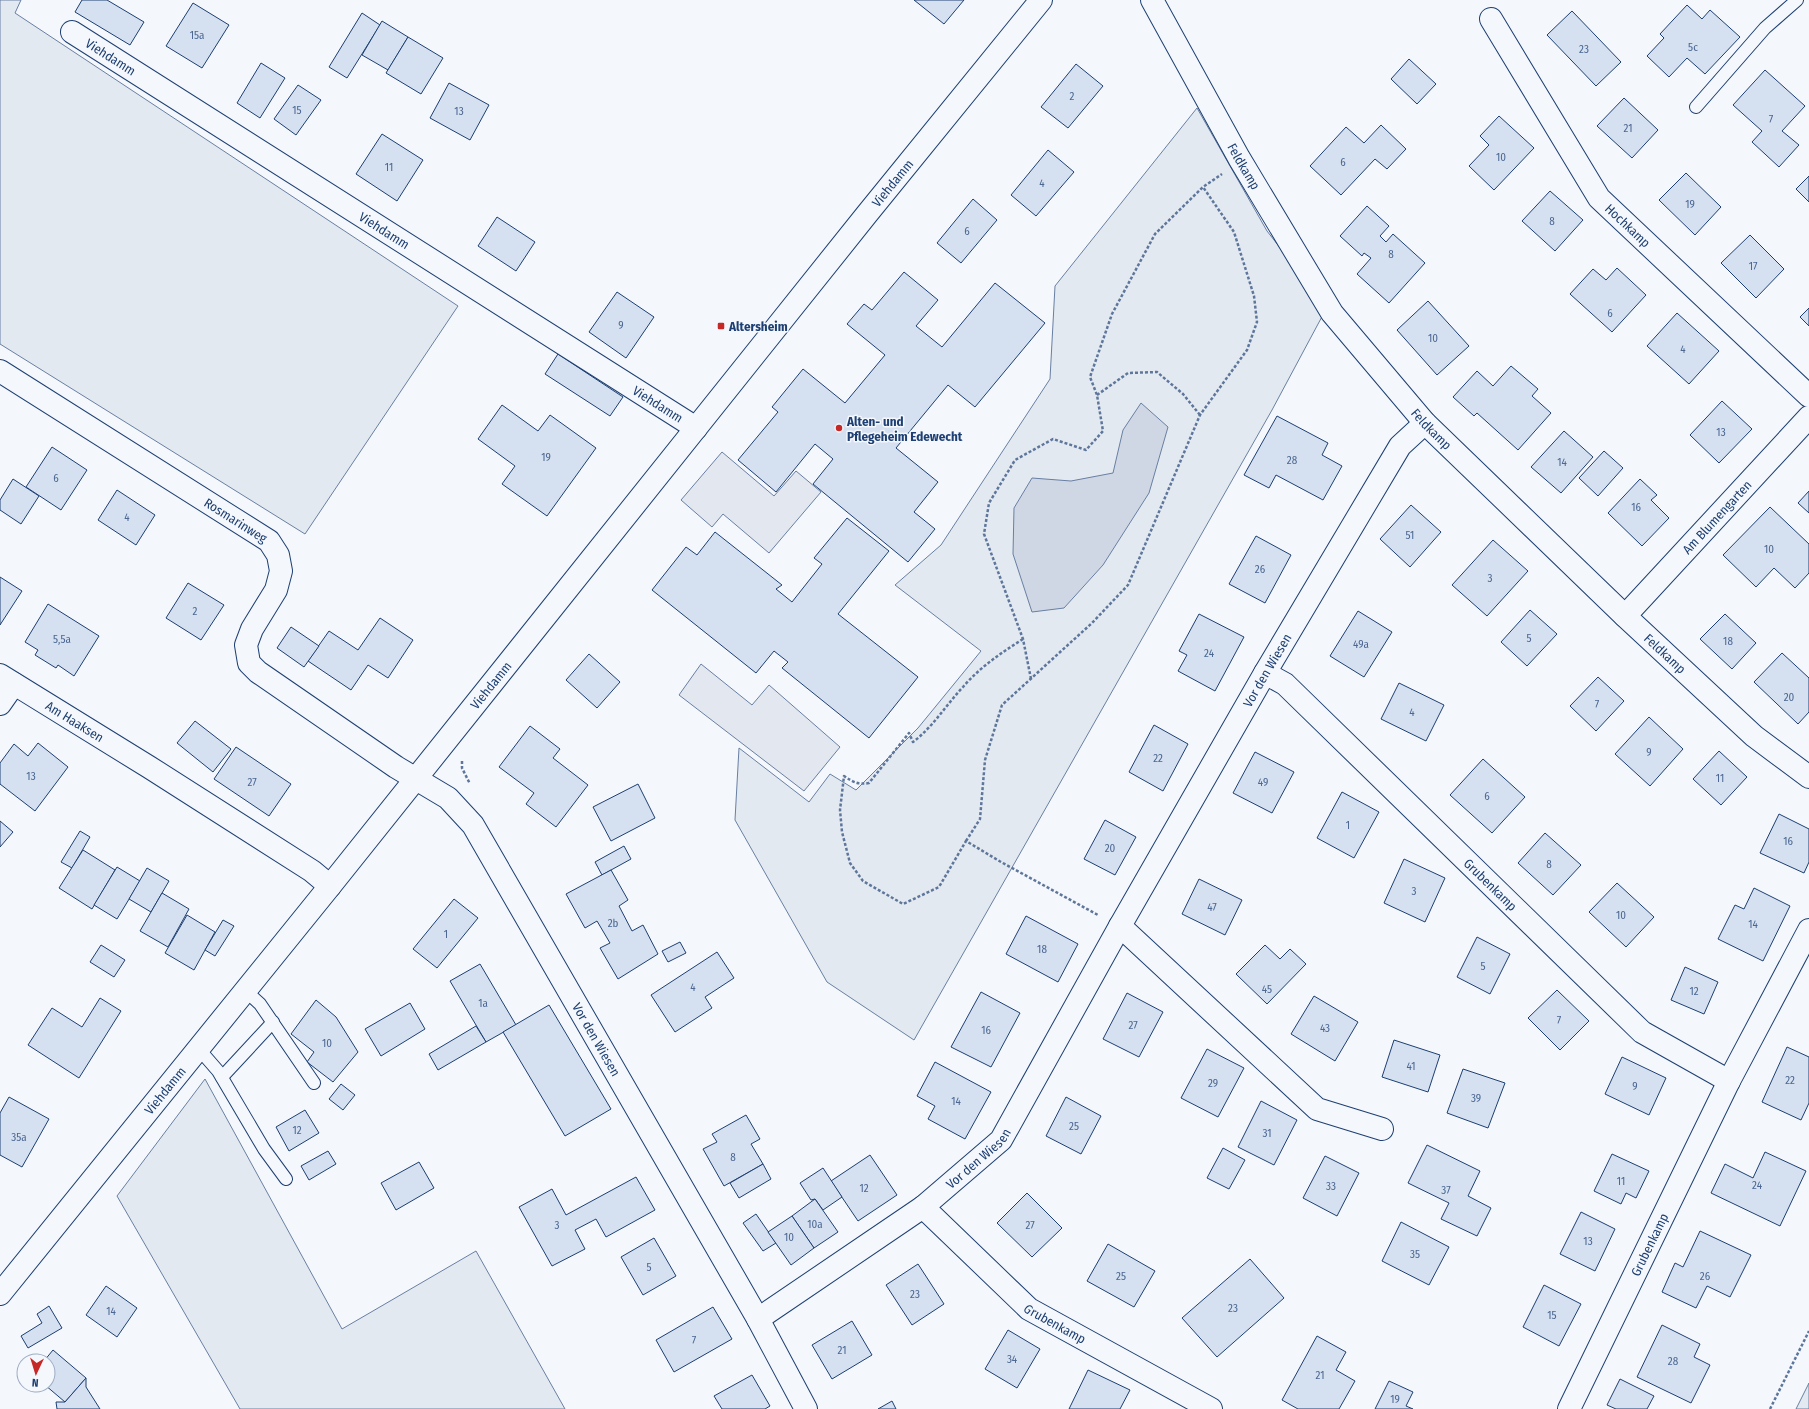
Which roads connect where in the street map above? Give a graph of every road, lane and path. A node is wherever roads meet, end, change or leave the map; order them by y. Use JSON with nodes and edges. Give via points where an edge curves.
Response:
{"nodes":[{"id":1,"x":1041,"y":0,"type":"edge"},
{"id":2,"x":1152,"y":0,"type":"edge"},
{"id":3,"x":1797,"y":0,"type":"edge"},
{"id":4,"x":1491,"y":19,"type":"dead end"},
{"id":5,"x":72,"y":32,"type":"dead end"},
{"id":6,"x":1696,"y":106,"type":"dead end"},
{"id":7,"x":1239,"y":158,"type":"junction"},
{"id":8,"x":1203,"y":187,"type":"junction"},
{"id":9,"x":0,"y":371,"type":"edge"},
{"id":10,"x":1097,"y":395,"type":"junction"},
{"id":11,"x":1809,"y":396,"type":"edge"},
{"id":12,"x":1200,"y":415,"type":"junction"},
{"id":13,"x":1809,"y":417,"type":"edge"},
{"id":14,"x":1425,"y":423,"type":"junction"},
{"id":15,"x":696,"y":428,"type":"junction"},
{"id":16,"x":1624,"y":616,"type":"junction"},
{"id":17,"x":1023,"y":639,"type":"junction"},
{"id":18,"x":1265,"y":673,"type":"junction"},
{"id":19,"x":7,"y":680,"type":"edge"},
{"id":20,"x":1031,"y":680,"type":"junction"},
{"id":21,"x":0,"y":704,"type":"edge"},
{"id":22,"x":1809,"y":777,"type":"edge"},
{"id":23,"x":415,"y":779,"type":"junction"},
{"id":24,"x":966,"y":841,"type":"junction"},
{"id":25,"x":330,"y":886,"type":"junction"},
{"id":26,"x":1120,"y":926,"type":"junction"},
{"id":27,"x":1809,"y":930,"type":"edge"},
{"id":28,"x":246,"y":991,"type":"junction"},
{"id":29,"x":273,"y":1022,"type":"junction"},
{"id":30,"x":198,"y":1048,"type":"junction"},
{"id":31,"x":222,"y":1077,"type":"junction"},
{"id":32,"x":1729,"y":1081,"type":"junction"},
{"id":33,"x":314,"y":1083,"type":"dead end"},
{"id":34,"x":1382,"y":1129,"type":"dead end"},
{"id":35,"x":286,"y":1179,"type":"dead end"},
{"id":36,"x":923,"y":1207,"type":"junction"},
{"id":37,"x":0,"y":1294,"type":"edge"},
{"id":38,"x":758,"y":1319,"type":"junction"},
{"id":39,"x":1809,"y":1330,"type":"edge"},
{"id":40,"x":806,"y":1409,"type":"edge"},
{"id":41,"x":1211,"y":1409,"type":"edge"},
{"id":42,"x":1569,"y":1409,"type":"edge"},
{"id":43,"x":1770,"y":1409,"type":"edge"}],
"edges":[{"from":1,"to":15,"type":"street","name":"Viehdamm"},
{"from":2,"to":7,"type":"street","name":"Feldkamp"},
{"from":3,"to":6,"type":"lane","via":[[1765,28]]},
{"from":4,"to":11,"type":"street","name":"Hochkamp","via":[[1599,198]]},
{"from":5,"to":15,"type":"street","name":"Viehdamm"},
{"from":7,"to":8,"type":"path","via":[[1220,176]]},
{"from":7,"to":14,"type":"street","name":"Feldkamp","via":[[1332,313]]},
{"from":8,"to":10,"type":"path","via":[[1156,234],[1112,314],[1090,376]]},
{"from":8,"to":12,"type":"path","via":[[1234,232],[1254,296],[1258,322],[1247,350]]},
{"from":9,"to":23,"type":"street","name":"Rosmarinweg","via":[[270,541],[278,555],[280,571],[276,590],[252,629],[246,645],[249,663],[258,672]]},
{"from":10,"to":12,"type":"path","via":[[1128,373],[1157,372],[1183,394]]},
{"from":10,"to":17,"type":"path","via":[[1103,431],[1086,450],[1053,439],[1015,460],[990,503],[984,534]]},
{"from":12,"to":20,"type":"path","via":[[1128,584],[1092,623]]},
{"from":13,"to":16,"type":"street","name":"Am Blumengarten"},
{"from":14,"to":16,"type":"street","name":"Feldkamp"},
{"from":14,"to":18,"type":"street","name":"Vor den Wiesen","via":[[1400,446]]},
{"from":15,"to":23,"type":"street","name":"Viehdamm"},
{"from":16,"to":22,"type":"street","name":"Feldkamp","via":[[1754,736]]},
{"from":17,"to":20,"type":"path"},
{"from":17,"to":24,"type":"path","via":[[990,660],[964,686],[924,734],[913,742],[909,733],[869,783],[852,782],[844,776],[840,810],[842,832],[850,863],[863,881],[903,904],[939,887]]},
{"from":18,"to":26,"type":"street","name":"Vor den Wiesen"},
{"from":18,"to":32,"type":"street","name":"Grubenkamp","via":[[1285,684],[1642,1032]]},
{"from":19,"to":21,"type":"street"},
{"from":19,"to":25,"type":"street","name":"Am Haaksen","via":[[150,767],[312,871]]},
{"from":20,"to":24,"type":"path","via":[[1002,705],[985,760],[980,819]]},
{"from":23,"to":25,"type":"street","name":"Viehdamm"},
{"from":23,"to":38,"type":"street","name":"Vor den Wiesen","via":[[448,798],[473,825]]},
{"from":24,"to":26,"type":"path"},
{"from":25,"to":28,"type":"street","name":"Viehdamm"},
{"from":26,"to":34,"type":"street","via":[[1317,1109]]},
{"from":26,"to":36,"type":"street","name":"Vor den Wiesen","via":[[1001,1140]]},
{"from":27,"to":32,"type":"street","name":"Grubenkamp"},
{"from":28,"to":29,"type":"lane","via":[[260,1004]]},
{"from":28,"to":30,"type":"street","name":"Viehdamm"},
{"from":29,"to":31,"type":"lane"},
{"from":29,"to":33,"type":"lane"},
{"from":30,"to":31,"type":"lane"},
{"from":30,"to":37,"type":"street","name":"Viehdamm"},
{"from":31,"to":35,"type":"lane","via":[[264,1148]]},
{"from":32,"to":42,"type":"street","name":"Grubenkamp"},
{"from":36,"to":38,"type":"street","name":"Vor den Wiesen"},
{"from":36,"to":41,"type":"street","name":"Grubenkamp","via":[[1029,1310]]},
{"from":38,"to":40,"type":"street","name":"Vor den Wiesen"},
{"from":39,"to":43,"type":"path"}]}
